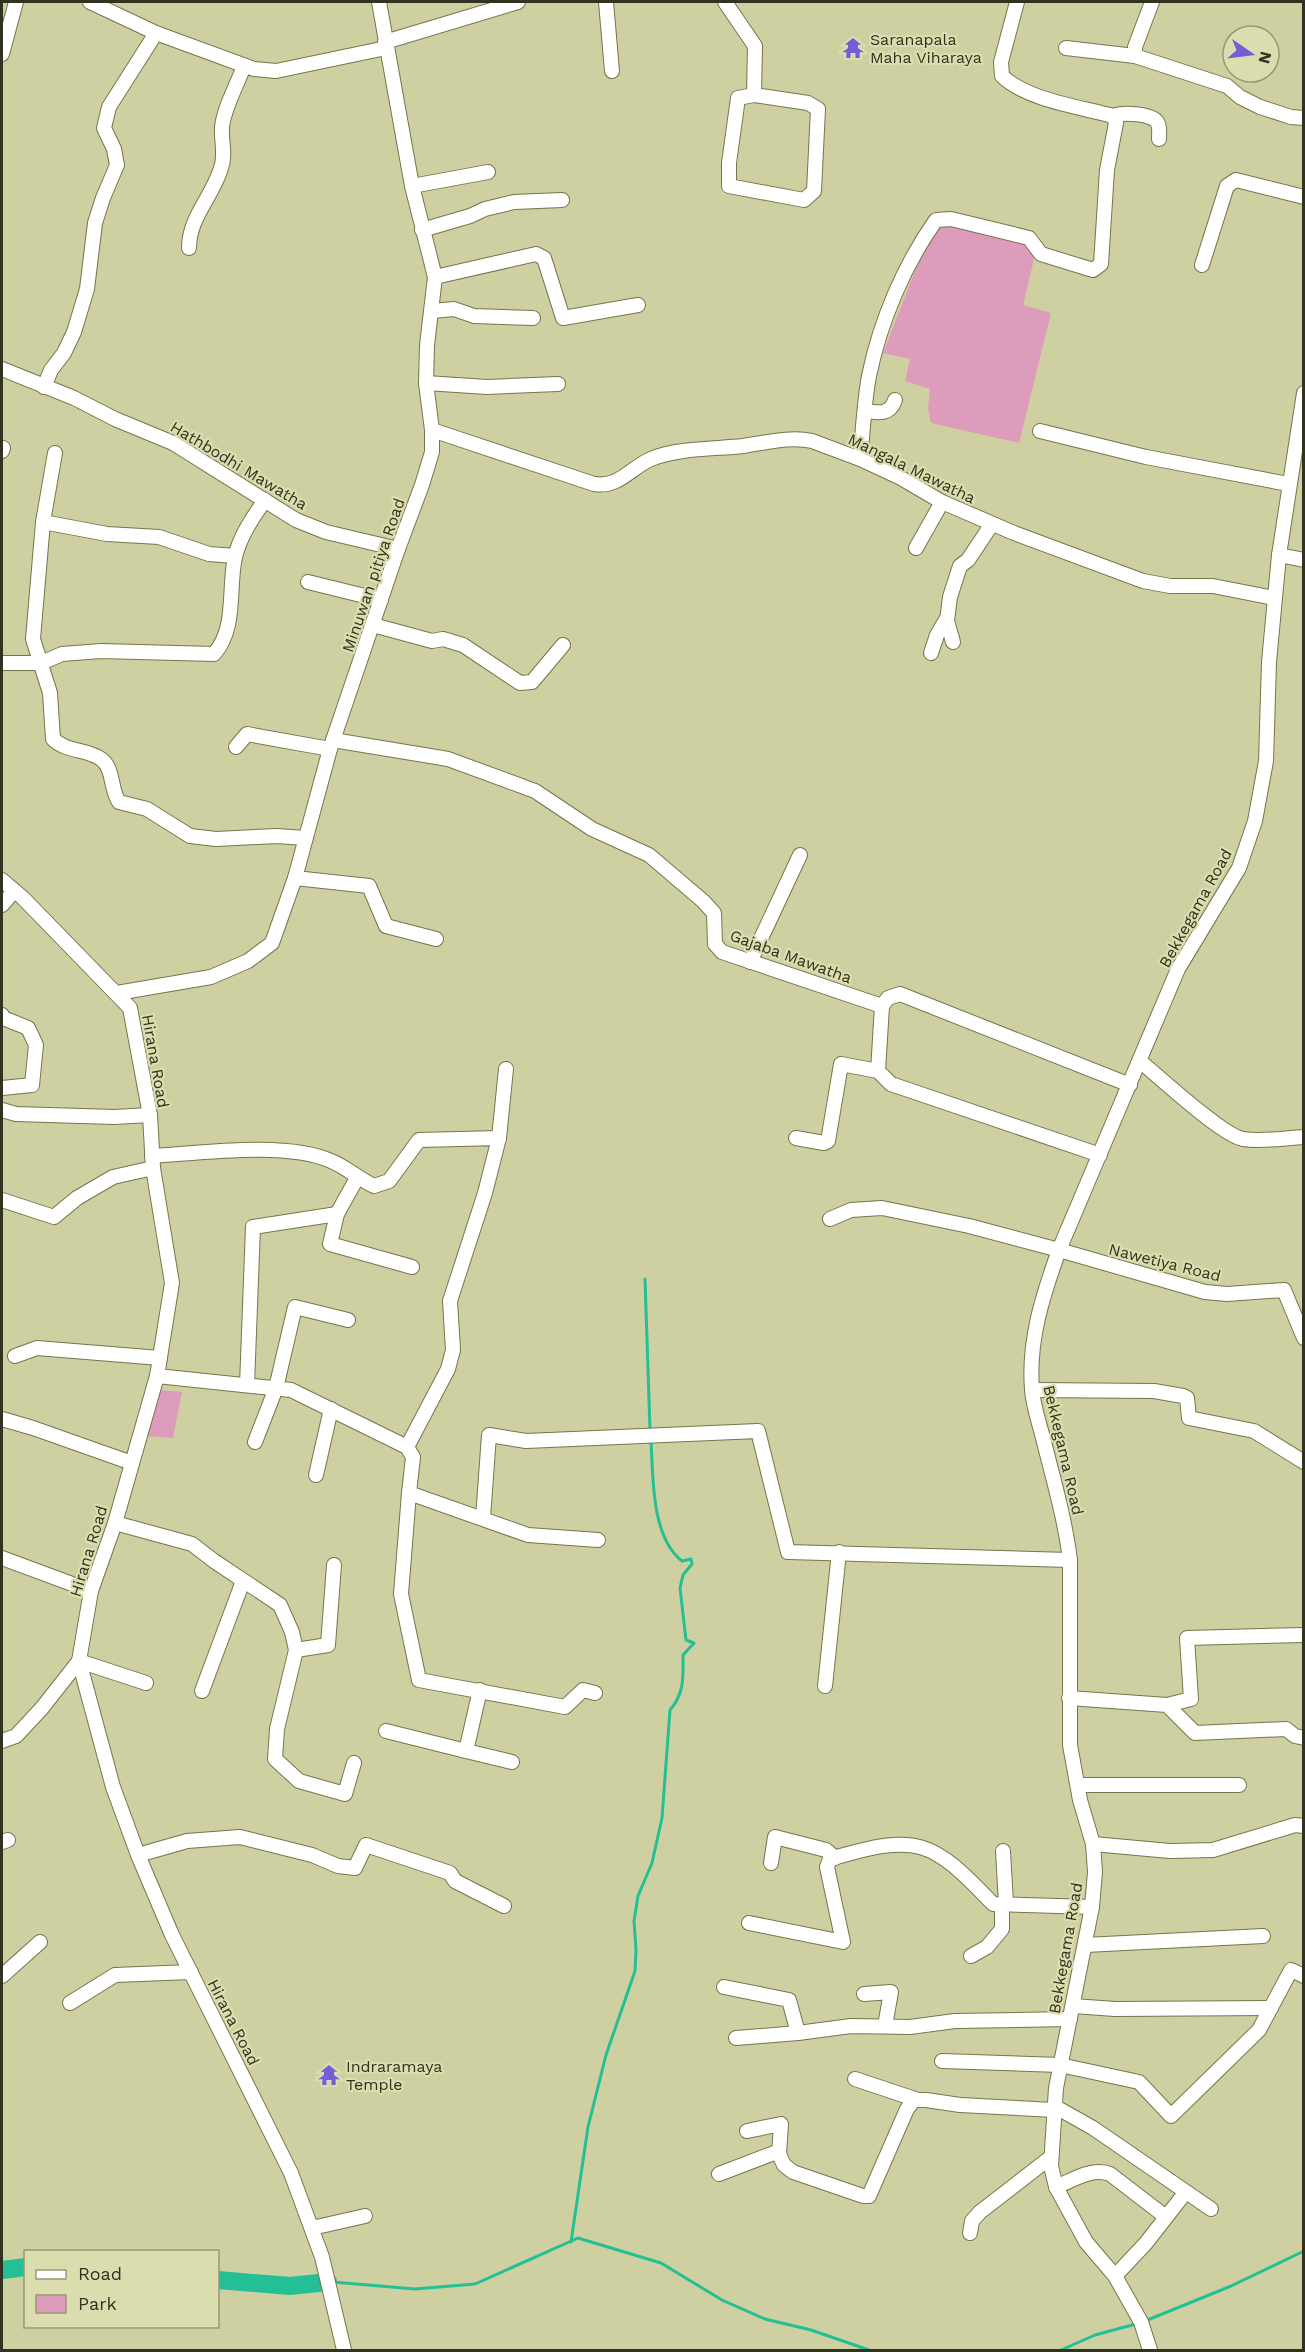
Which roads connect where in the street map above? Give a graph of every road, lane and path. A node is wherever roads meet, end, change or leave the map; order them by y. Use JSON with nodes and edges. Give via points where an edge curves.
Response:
{"nodes":[{"id":1,"x":16,"y":2,"type":"edge"},
{"id":2,"x":90,"y":2,"type":"edge"},
{"id":3,"x":379,"y":2,"type":"edge"},
{"id":4,"x":518,"y":2,"type":"edge"},
{"id":5,"x":606,"y":2,"type":"edge"},
{"id":6,"x":725,"y":2,"type":"edge"},
{"id":7,"x":1017,"y":2,"type":"edge"},
{"id":8,"x":1152,"y":2,"type":"edge"},
{"id":9,"x":156,"y":33,"type":"junction"},
{"id":10,"x":385,"y":43,"type":"junction"},
{"id":11,"x":1065,"y":48,"type":"dead end"},
{"id":12,"x":2,"y":54,"type":"edge"},
{"id":13,"x":1134,"y":56,"type":"junction"},
{"id":14,"x":244,"y":66,"type":"junction"},
{"id":15,"x":612,"y":71,"type":"dead end"},
{"id":16,"x":754,"y":95,"type":"junction"},
{"id":17,"x":1113,"y":116,"type":"junction"},
{"id":18,"x":1304,"y":118,"type":"edge"},
{"id":19,"x":1159,"y":139,"type":"dead end"},
{"id":20,"x":488,"y":172,"type":"dead end"},
{"id":21,"x":412,"y":186,"type":"junction"},
{"id":22,"x":1304,"y":197,"type":"edge"},
{"id":23,"x":562,"y":200,"type":"dead end"},
{"id":24,"x":422,"y":230,"type":"junction"},
{"id":25,"x":189,"y":248,"type":"dead end"},
{"id":26,"x":1202,"y":265,"type":"dead end"},
{"id":27,"x":435,"y":277,"type":"junction"},
{"id":28,"x":638,"y":305,"type":"dead end"},
{"id":29,"x":432,"y":311,"type":"junction"},
{"id":30,"x":533,"y":318,"type":"dead end"},
{"id":31,"x":2,"y":369,"type":"edge"},
{"id":32,"x":426,"y":383,"type":"junction"},
{"id":33,"x":558,"y":384,"type":"dead end"},
{"id":34,"x":44,"y":387,"type":"junction"},
{"id":35,"x":1304,"y":393,"type":"edge"},
{"id":36,"x":895,"y":400,"type":"dead end"},
{"id":37,"x":865,"y":411,"type":"junction"},
{"id":38,"x":432,"y":430,"type":"junction"},
{"id":39,"x":1040,"y":431,"type":"dead end"},
{"id":40,"x":55,"y":453,"type":"dead end"},
{"id":41,"x":860,"y":459,"type":"junction"},
{"id":42,"x":1288,"y":484,"type":"junction"},
{"id":43,"x":265,"y":500,"type":"junction"},
{"id":44,"x":942,"y":502,"type":"junction"},
{"id":45,"x":43,"y":522,"type":"junction"},
{"id":46,"x":992,"y":524,"type":"junction"},
{"id":47,"x":916,"y":548,"type":"dead end"},
{"id":48,"x":398,"y":549,"type":"junction"},
{"id":49,"x":1279,"y":555,"type":"junction"},
{"id":50,"x":235,"y":556,"type":"junction"},
{"id":51,"x":1304,"y":560,"type":"edge"},
{"id":52,"x":308,"y":582,"type":"dead end"},
{"id":53,"x":1274,"y":598,"type":"junction"},
{"id":54,"x":381,"y":600,"type":"junction"},
{"id":55,"x":947,"y":618,"type":"junction"},
{"id":56,"x":373,"y":625,"type":"junction"},
{"id":57,"x":953,"y":642,"type":"dead end"},
{"id":58,"x":563,"y":645,"type":"dead end"},
{"id":59,"x":931,"y":653,"type":"dead end"},
{"id":60,"x":2,"y":663,"type":"edge"},
{"id":61,"x":40,"y":663,"type":"junction"},
{"id":62,"x":332,"y":745,"type":"junction"},
{"id":63,"x":236,"y":747,"type":"dead end"},
{"id":64,"x":306,"y":838,"type":"junction"},
{"id":65,"x":800,"y":855,"type":"dead end"},
{"id":66,"x":295,"y":878,"type":"junction"},
{"id":67,"x":2,"y":880,"type":"edge"},
{"id":68,"x":14,"y":891,"type":"junction"},
{"id":69,"x":2,"y":905,"type":"edge"},
{"id":70,"x":436,"y":939,"type":"dead end"},
{"id":71,"x":750,"y":962,"type":"junction"},
{"id":72,"x":117,"y":993,"type":"junction"},
{"id":73,"x":882,"y":1006,"type":"junction"},
{"id":74,"x":2,"y":1015,"type":"edge"},
{"id":75,"x":1140,"y":1061,"type":"junction"},
{"id":76,"x":506,"y":1069,"type":"dead end"},
{"id":77,"x":878,"y":1071,"type":"junction"},
{"id":78,"x":1130,"y":1085,"type":"junction"},
{"id":79,"x":2,"y":1088,"type":"edge"},
{"id":80,"x":2,"y":1110,"type":"edge"},
{"id":81,"x":150,"y":1115,"type":"junction"},
{"id":82,"x":1304,"y":1137,"type":"edge"},
{"id":83,"x":499,"y":1138,"type":"junction"},
{"id":84,"x":796,"y":1138,"type":"dead end"},
{"id":85,"x":1100,"y":1155,"type":"junction"},
{"id":86,"x":153,"y":1162,"type":"junction"},
{"id":87,"x":357,"y":1178,"type":"junction"},
{"id":88,"x":2,"y":1200,"type":"edge"},
{"id":89,"x":337,"y":1214,"type":"junction"},
{"id":90,"x":830,"y":1220,"type":"dead end"},
{"id":91,"x":1059,"y":1250,"type":"junction"},
{"id":92,"x":412,"y":1267,"type":"dead end"},
{"id":93,"x":348,"y":1320,"type":"dead end"},
{"id":94,"x":1304,"y":1338,"type":"edge"},
{"id":95,"x":15,"y":1356,"type":"dead end"},
{"id":96,"x":160,"y":1358,"type":"junction"},
{"id":97,"x":157,"y":1376,"type":"junction"},
{"id":98,"x":248,"y":1385,"type":"junction"},
{"id":99,"x":276,"y":1388,"type":"junction"},
{"id":100,"x":1032,"y":1390,"type":"junction"},
{"id":101,"x":331,"y":1409,"type":"junction"},
{"id":102,"x":2,"y":1419,"type":"edge"},
{"id":103,"x":255,"y":1442,"type":"dead end"},
{"id":104,"x":407,"y":1447,"type":"junction"},
{"id":105,"x":1304,"y":1462,"type":"edge"},
{"id":106,"x":132,"y":1463,"type":"junction"},
{"id":107,"x":316,"y":1476,"type":"dead end"},
{"id":108,"x":409,"y":1493,"type":"junction"},
{"id":109,"x":483,"y":1518,"type":"junction"},
{"id":110,"x":115,"y":1523,"type":"junction"},
{"id":111,"x":598,"y":1540,"type":"dead end"},
{"id":112,"x":839,"y":1552,"type":"junction"},
{"id":113,"x":2,"y":1558,"type":"edge"},
{"id":114,"x":1070,"y":1560,"type":"junction"},
{"id":115,"x":334,"y":1565,"type":"dead end"},
{"id":116,"x":243,"y":1581,"type":"junction"},
{"id":117,"x":91,"y":1591,"type":"junction"},
{"id":118,"x":1304,"y":1635,"type":"edge"},
{"id":119,"x":296,"y":1650,"type":"junction"},
{"id":120,"x":80,"y":1661,"type":"junction"},
{"id":121,"x":146,"y":1683,"type":"dead end"},
{"id":122,"x":825,"y":1686,"type":"dead end"},
{"id":123,"x":480,"y":1690,"type":"junction"},
{"id":124,"x":202,"y":1691,"type":"dead end"},
{"id":125,"x":595,"y":1693,"type":"dead end"},
{"id":126,"x":1070,"y":1698,"type":"junction"},
{"id":127,"x":1167,"y":1705,"type":"junction"},
{"id":128,"x":386,"y":1731,"type":"dead end"},
{"id":129,"x":1304,"y":1738,"type":"edge"},
{"id":130,"x":2,"y":1741,"type":"edge"},
{"id":131,"x":466,"y":1750,"type":"junction"},
{"id":132,"x":512,"y":1762,"type":"dead end"},
{"id":133,"x":354,"y":1763,"type":"dead end"},
{"id":134,"x":1078,"y":1785,"type":"junction"},
{"id":135,"x":1239,"y":1785,"type":"dead end"},
{"id":136,"x":1304,"y":1826,"type":"edge"},
{"id":137,"x":1093,"y":1844,"type":"junction"},
{"id":138,"x":1003,"y":1851,"type":"dead end"},
{"id":139,"x":138,"y":1855,"type":"junction"},
{"id":140,"x":835,"y":1858,"type":"junction"},
{"id":141,"x":771,"y":1863,"type":"dead end"},
{"id":142,"x":1004,"y":1904,"type":"junction"},
{"id":143,"x":504,"y":1906,"type":"dead end"},
{"id":144,"x":1092,"y":1907,"type":"junction"},
{"id":145,"x":748,"y":1923,"type":"dead end"},
{"id":146,"x":1263,"y":1936,"type":"dead end"},
{"id":147,"x":40,"y":1942,"type":"dead end"},
{"id":148,"x":1085,"y":1945,"type":"junction"},
{"id":149,"x":971,"y":1956,"type":"dead end"},
{"id":150,"x":191,"y":1972,"type":"junction"},
{"id":151,"x":2,"y":1976,"type":"edge"},
{"id":152,"x":1304,"y":1976,"type":"edge"},
{"id":153,"x":724,"y":1988,"type":"dead end"},
{"id":154,"x":864,"y":1994,"type":"dead end"},
{"id":155,"x":70,"y":2003,"type":"dead end"},
{"id":156,"x":1271,"y":2008,"type":"junction"},
{"id":157,"x":1071,"y":2012,"type":"junction"},
{"id":158,"x":885,"y":2026,"type":"junction"},
{"id":159,"x":798,"y":2033,"type":"junction"},
{"id":160,"x":736,"y":2037,"type":"dead end"},
{"id":161,"x":942,"y":2061,"type":"dead end"},
{"id":162,"x":1060,"y":2065,"type":"junction"},
{"id":163,"x":855,"y":2079,"type":"dead end"},
{"id":164,"x":918,"y":2100,"type":"junction"},
{"id":165,"x":1054,"y":2108,"type":"junction"},
{"id":166,"x":747,"y":2132,"type":"dead end"},
{"id":167,"x":779,"y":2154,"type":"junction"},
{"id":168,"x":1051,"y":2157,"type":"junction"},
{"id":169,"x":719,"y":2174,"type":"dead end"},
{"id":170,"x":1056,"y":2187,"type":"junction"},
{"id":171,"x":1185,"y":2193,"type":"junction"},
{"id":172,"x":1211,"y":2210,"type":"dead end"},
{"id":173,"x":365,"y":2216,"type":"dead end"},
{"id":174,"x":1166,"y":2217,"type":"junction"},
{"id":175,"x":312,"y":2228,"type":"junction"},
{"id":176,"x":970,"y":2233,"type":"dead end"},
{"id":177,"x":1115,"y":2276,"type":"junction"},
{"id":178,"x":344,"y":2350,"type":"edge"},
{"id":179,"x":1150,"y":2350,"type":"edge"}],
"edges":[{"from":1,"to":12,"type":"street"},
{"from":2,"to":9,"type":"street"},
{"from":3,"to":10,"type":"street","name":"Minuwan pitiya Road"},
{"from":4,"to":10,"type":"street"},
{"from":5,"to":15,"type":"street"},
{"from":6,"to":16,"type":"street","via":[[755,46]]},
{"from":7,"to":17,"type":"street","via":[[1001,62],[1002,76],[1037,96]]},
{"from":8,"to":13,"type":"street"},
{"from":9,"to":14,"type":"street"},
{"from":9,"to":34,"type":"street","via":[[110,107],[104,128],[117,165],[95,223],[87,289],[74,332]]},
{"from":10,"to":14,"type":"street","via":[[276,71]]},
{"from":10,"to":21,"type":"street","name":"Minuwan pitiya Road"},
{"from":11,"to":13,"type":"street"},
{"from":13,"to":18,"type":"street","via":[[1227,86],[1260,107]]},
{"from":14,"to":25,"type":"street","via":[[222,128],[223,165],[189,235]]},
{"from":16,"to":16,"type":"street","via":[[738,98],[729,186],[804,200],[814,191],[818,109],[808,103]]},
{"from":17,"to":19,"type":"street","via":[[1120,113],[1155,119]]},
{"from":17,"to":37,"type":"street","via":[[1116,123],[1107,170],[1101,264],[1093,270],[1041,254],[1029,238],[951,219],[936,220],[894,300],[874,353]]},
{"from":20,"to":21,"type":"street"},
{"from":21,"to":24,"type":"street","name":"Minuwan pitiya Road"},
{"from":22,"to":26,"type":"street","via":[[1236,180],[1227,186]]},
{"from":23,"to":24,"type":"street","via":[[514,202]]},
{"from":24,"to":27,"type":"street","name":"Minuwan pitiya Road"},
{"from":27,"to":28,"type":"street","via":[[536,254],[544,258],[563,318]]},
{"from":27,"to":29,"type":"street","name":"Minuwan pitiya Road"},
{"from":29,"to":30,"type":"street","via":[[454,309],[474,316]]},
{"from":29,"to":32,"type":"street","name":"Minuwan pitiya Road"},
{"from":31,"to":34,"type":"street","name":"Hathbodhi Mawatha"},
{"from":32,"to":33,"type":"street","via":[[487,387]]},
{"from":32,"to":38,"type":"street","name":"Minuwan pitiya Road"},
{"from":34,"to":43,"type":"street","name":"Hathbodhi Mawatha","via":[[174,443]]},
{"from":35,"to":42,"type":"street","name":"Bekkegama Road"},
{"from":36,"to":37,"type":"street","via":[[884,413]]},
{"from":37,"to":41,"type":"street"},
{"from":38,"to":41,"type":"street","name":"Mangala Mawatha","via":[[606,486],[652,459],[794,440],[812,441]]},
{"from":38,"to":48,"type":"street","name":"Minuwan pitiya Road","via":[[432,452]]},
{"from":39,"to":42,"type":"street","via":[[1146,457]]},
{"from":40,"to":45,"type":"street"},
{"from":41,"to":44,"type":"street","name":"Mangala Mawatha","via":[[901,477]]},
{"from":42,"to":49,"type":"street","name":"Bekkegama Road"},
{"from":43,"to":48,"type":"street","name":"Hathbodhi Mawatha","via":[[296,520],[326,532]]},
{"from":43,"to":50,"type":"street","via":[[247,527]]},
{"from":44,"to":46,"type":"street","name":"Mangala Mawatha"},
{"from":44,"to":47,"type":"street"},
{"from":45,"to":50,"type":"street","via":[[106,534],[159,537],[209,554]]},
{"from":45,"to":61,"type":"street","via":[[33,639]]},
{"from":46,"to":53,"type":"street","name":"Mangala Mawatha","via":[[1152,584],[1213,586]]},
{"from":46,"to":55,"type":"street","via":[[960,566]]},
{"from":48,"to":54,"type":"street","name":"Minuwan pitiya Road"},
{"from":49,"to":51,"type":"street"},
{"from":49,"to":53,"type":"street","name":"Bekkegama Road"},
{"from":50,"to":61,"type":"street","via":[[227,634],[214,654],[101,651],[62,654]]},
{"from":52,"to":54,"type":"street"},
{"from":53,"to":75,"type":"street","name":"Bekkegama Road","via":[[1266,761],[1255,821],[1239,868],[1178,969]]},
{"from":54,"to":56,"type":"street","name":"Minuwan pitiya Road"},
{"from":55,"to":57,"type":"street"},
{"from":55,"to":59,"type":"street"},
{"from":56,"to":58,"type":"street","via":[[463,645],[520,683],[532,682]]},
{"from":56,"to":62,"type":"street","name":"Minuwan pitiya Road"},
{"from":60,"to":61,"type":"street"},
{"from":61,"to":64,"type":"street","via":[[50,693],[53,739],[58,745],[101,758],[110,771],[119,802],[147,809],[190,836]]},
{"from":62,"to":63,"type":"street","name":"Gajaba Mawatha","via":[[247,734]]},
{"from":62,"to":64,"type":"street","name":"Minuwan pitiya Road"},
{"from":62,"to":71,"type":"street","name":"Gajaba Mawatha","via":[[448,759],[535,790],[592,828],[649,855],[714,913],[715,944],[722,952]]},
{"from":64,"to":66,"type":"street","name":"Minuwan pitiya Road"},
{"from":65,"to":71,"type":"street"},
{"from":66,"to":70,"type":"street","via":[[369,886],[386,926]]},
{"from":66,"to":72,"type":"street","name":"Minuwan pitiya Road","via":[[272,943],[248,960],[211,977]]},
{"from":67,"to":68,"type":"street","name":"Hirana Road"},
{"from":68,"to":69,"type":"street"},
{"from":68,"to":72,"type":"street","name":"Hirana Road"},
{"from":71,"to":73,"type":"street","name":"Gajaba Mawatha"},
{"from":72,"to":81,"type":"street","name":"Hirana Road","via":[[130,1008]]},
{"from":73,"to":77,"type":"street"},
{"from":73,"to":78,"type":"street","via":[[888,998],[900,994]]},
{"from":74,"to":79,"type":"street","via":[[28,1028],[36,1045],[32,1085]]},
{"from":75,"to":78,"type":"street","name":"Bekkegama Road"},
{"from":75,"to":82,"type":"street","via":[[1206,1116],[1242,1139]]},
{"from":76,"to":83,"type":"street"},
{"from":77,"to":84,"type":"street","via":[[841,1064],[828,1141]]},
{"from":77,"to":85,"type":"street","via":[[891,1084]]},
{"from":78,"to":85,"type":"street","name":"Bekkegama Road"},
{"from":80,"to":81,"type":"street","via":[[16,1114]]},
{"from":81,"to":86,"type":"street","name":"Hirana Road"},
{"from":83,"to":87,"type":"street","via":[[418,1140],[389,1181],[374,1186]]},
{"from":83,"to":104,"type":"street","via":[[450,1301],[453,1350],[448,1370]]},
{"from":85,"to":91,"type":"street","name":"Bekkegama Road"},
{"from":86,"to":87,"type":"street","via":[[243,1150],[309,1154],[332,1161]]},
{"from":86,"to":88,"type":"street","via":[[113,1177],[54,1217]]},
{"from":86,"to":96,"type":"street","name":"Hirana Road","via":[[172,1283]]},
{"from":87,"to":89,"type":"street"},
{"from":89,"to":92,"type":"street","via":[[330,1244]]},
{"from":89,"to":98,"type":"street","via":[[254,1227]]},
{"from":90,"to":91,"type":"street","via":[[851,1210],[882,1208]]},
{"from":91,"to":94,"type":"street","name":"Nawetiya Road","via":[[1204,1292],[1284,1290]]},
{"from":91,"to":100,"type":"street","name":"Bekkegama Road","via":[[1042,1297],[1032,1348]]},
{"from":93,"to":99,"type":"street","via":[[295,1307]]},
{"from":95,"to":96,"type":"street","via":[[37,1348]]},
{"from":96,"to":97,"type":"street","name":"Hirana Road"},
{"from":97,"to":98,"type":"street"},
{"from":97,"to":106,"type":"street","name":"Hirana Road"},
{"from":98,"to":99,"type":"street"},
{"from":99,"to":101,"type":"street","via":[[291,1390]]},
{"from":99,"to":103,"type":"street"},
{"from":100,"to":105,"type":"street","via":[[1183,1396],[1187,1398],[1189,1418],[1254,1431]]},
{"from":100,"to":114,"type":"street","name":"Bekkegama Road"},
{"from":101,"to":104,"type":"street"},
{"from":101,"to":107,"type":"street"},
{"from":102,"to":106,"type":"street"},
{"from":104,"to":108,"type":"street","via":[[413,1457]]},
{"from":106,"to":110,"type":"street","name":"Hirana Road"},
{"from":108,"to":109,"type":"street"},
{"from":108,"to":123,"type":"street","via":[[401,1594],[419,1680]]},
{"from":109,"to":111,"type":"street","via":[[528,1535]]},
{"from":109,"to":112,"type":"street","via":[[489,1435],[526,1441],[758,1431],[788,1552]]},
{"from":110,"to":116,"type":"street","via":[[192,1544]]},
{"from":110,"to":117,"type":"street","name":"Hirana Road"},
{"from":112,"to":114,"type":"street"},
{"from":112,"to":122,"type":"street"},
{"from":113,"to":117,"type":"street"},
{"from":114,"to":126,"type":"street","name":"Bekkegama Road"},
{"from":115,"to":119,"type":"street","via":[[328,1645]]},
{"from":116,"to":119,"type":"street","via":[[280,1605]]},
{"from":116,"to":124,"type":"street"},
{"from":117,"to":120,"type":"street","name":"Hirana Road"},
{"from":118,"to":127,"type":"street","via":[[1187,1638],[1191,1699]]},
{"from":119,"to":133,"type":"street","via":[[277,1729],[275,1759],[298,1781],[345,1794]]},
{"from":120,"to":121,"type":"street"},
{"from":120,"to":130,"type":"street","via":[[16,1736]]},
{"from":120,"to":139,"type":"street","name":"Hirana Road","via":[[113,1787]]},
{"from":123,"to":125,"type":"street","via":[[566,1707],[583,1690]]},
{"from":123,"to":131,"type":"street"},
{"from":126,"to":127,"type":"street"},
{"from":126,"to":134,"type":"street","name":"Bekkegama Road","via":[[1070,1745]]},
{"from":127,"to":129,"type":"street","via":[[1195,1733],[1286,1729]]},
{"from":128,"to":131,"type":"street"},
{"from":131,"to":132,"type":"street"},
{"from":134,"to":135,"type":"street"},
{"from":134,"to":137,"type":"street","name":"Bekkegama Road"},
{"from":136,"to":137,"type":"street","via":[[1295,1825],[1212,1850],[1170,1851]]},
{"from":137,"to":144,"type":"street","name":"Bekkegama Road"},
{"from":138,"to":142,"type":"street"},
{"from":139,"to":143,"type":"street","via":[[187,1841],[240,1837],[355,1868],[366,1845],[450,1873],[455,1881]]},
{"from":139,"to":150,"type":"street","name":"Hirana Road"},
{"from":140,"to":141,"type":"street","via":[[826,1850],[775,1837]]},
{"from":140,"to":142,"type":"street","via":[[872,1847],[913,1844],[933,1850],[960,1869],[993,1904]]},
{"from":140,"to":145,"type":"street","via":[[830,1859],[827,1867],[843,1942]]},
{"from":142,"to":144,"type":"street"},
{"from":142,"to":149,"type":"street","via":[[1002,1929],[987,1947]]},
{"from":144,"to":148,"type":"street","name":"Bekkegama Road"},
{"from":146,"to":148,"type":"street"},
{"from":147,"to":151,"type":"street"},
{"from":148,"to":157,"type":"street","name":"Bekkegama Road"},
{"from":150,"to":155,"type":"street","via":[[115,1975]]},
{"from":150,"to":175,"type":"street","name":"Hirana Road","via":[[291,2173]]},
{"from":152,"to":156,"type":"street","via":[[1291,1970]]},
{"from":153,"to":159,"type":"street","via":[[789,2000]]},
{"from":154,"to":158,"type":"street","via":[[891,1992]]},
{"from":156,"to":157,"type":"street"},
{"from":156,"to":162,"type":"street","via":[[1259,2030],[1171,2116],[1139,2082]]},
{"from":157,"to":158,"type":"street"},
{"from":157,"to":162,"type":"street","name":"Bekkegama Road"},
{"from":158,"to":159,"type":"street"},
{"from":159,"to":160,"type":"street"},
{"from":161,"to":162,"type":"street"},
{"from":162,"to":165,"type":"street","name":"Bekkegama Road"},
{"from":163,"to":164,"type":"street"},
{"from":164,"to":165,"type":"street"},
{"from":164,"to":167,"type":"street","via":[[907,2109],[869,2196],[792,2172]]},
{"from":165,"to":168,"type":"street","name":"Bekkegama Road"},
{"from":165,"to":171,"type":"street","via":[[1093,2128]]},
{"from":166,"to":167,"type":"street","via":[[781,2124]]},
{"from":167,"to":169,"type":"street"},
{"from":168,"to":170,"type":"street","name":"Bekkegama Road"},
{"from":168,"to":176,"type":"street","via":[[980,2212],[972,2221]]},
{"from":170,"to":174,"type":"street","via":[[1101,2170]]},
{"from":170,"to":177,"type":"street","name":"Bekkegama Road","via":[[1086,2242]]},
{"from":171,"to":172,"type":"street"},
{"from":171,"to":174,"type":"street"},
{"from":173,"to":175,"type":"street"},
{"from":174,"to":177,"type":"street"},
{"from":175,"to":178,"type":"street","name":"Hirana Road"},
{"from":177,"to":179,"type":"street","name":"Bekkegama Road","via":[[1141,2322]]}]}
